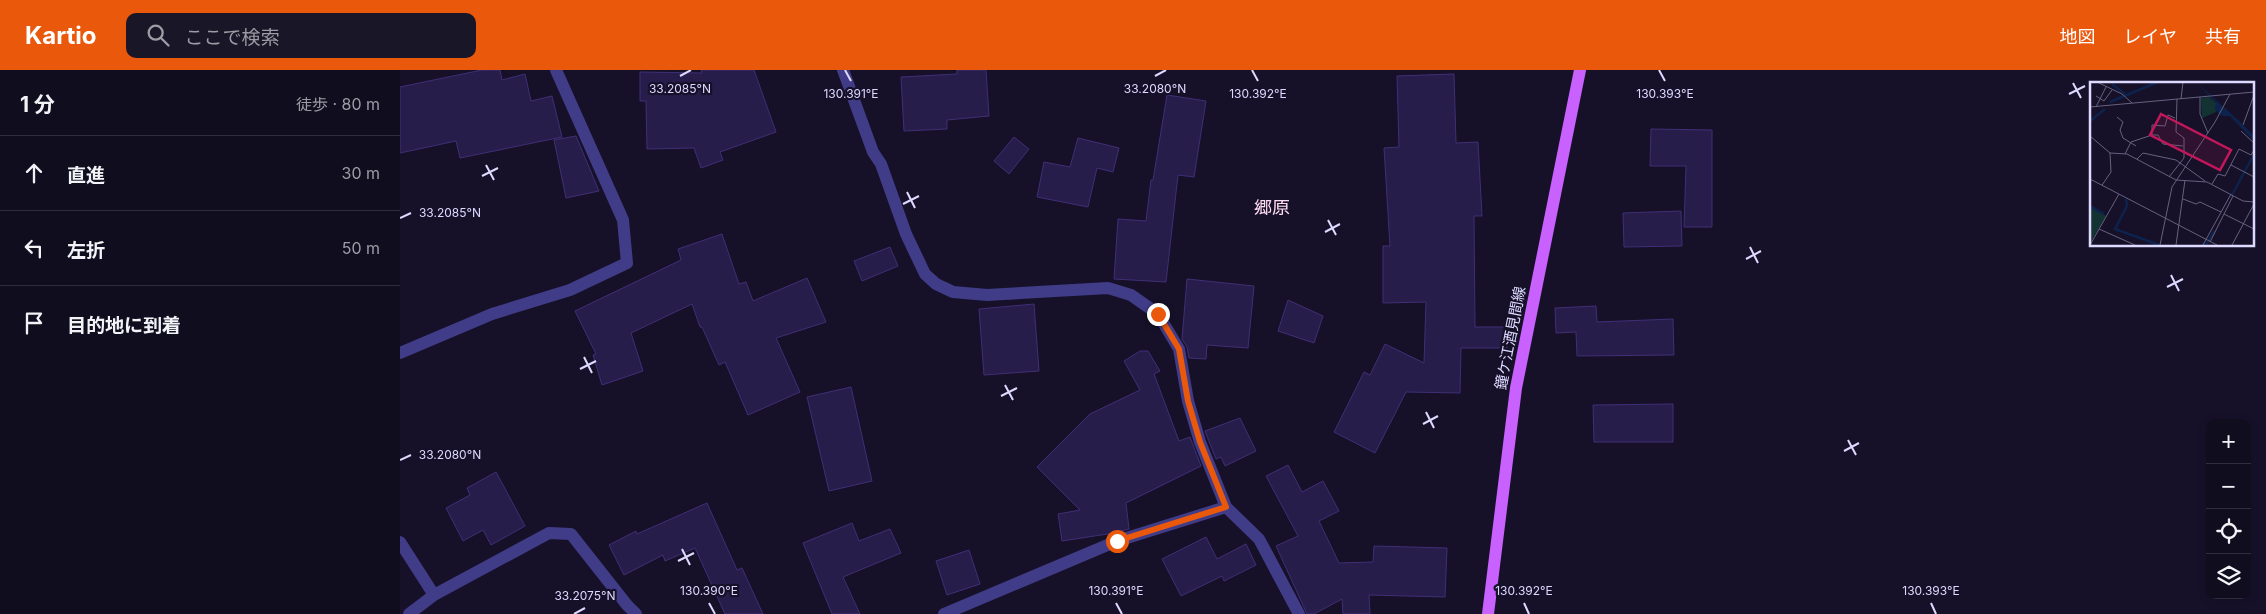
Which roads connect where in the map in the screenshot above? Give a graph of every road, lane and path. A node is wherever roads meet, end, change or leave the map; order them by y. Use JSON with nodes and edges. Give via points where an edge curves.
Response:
{"nodes":[{"id":1,"x":556,"y":70,"type":"edge"},
{"id":2,"x":843,"y":70,"type":"edge"},
{"id":3,"x":1580,"y":70,"type":"edge"},
{"id":4,"x":400,"y":353,"type":"edge"},
{"id":5,"x":1226,"y":507,"type":"junction"},
{"id":6,"x":400,"y":542,"type":"edge"},
{"id":7,"x":434,"y":595,"type":"junction"},
{"id":8,"x":409,"y":614,"type":"edge"},
{"id":9,"x":636,"y":614,"type":"edge"},
{"id":10,"x":944,"y":614,"type":"edge"},
{"id":11,"x":1298,"y":614,"type":"edge"},
{"id":12,"x":1488,"y":614,"type":"edge"}],
"edges":[{"from":1,"to":4,"type":"street","via":[[623,220],[628,263],[570,290],[492,314]]},
{"from":2,"to":5,"type":"street","via":[[873,152],[882,164],[906,234],[925,274],[936,284],[953,292],[986,295],[1108,288],[1131,295],[1158,314],[1179,349],[1188,401],[1200,442]]},
{"from":3,"to":12,"type":"main road","name":"鐘ケ江酒見間線","via":[[1516,388]]},
{"from":5,"to":10,"type":"street","via":[[1117,541]]},
{"from":5,"to":11,"type":"street","via":[[1259,539]]},
{"from":6,"to":7,"type":"street"},
{"from":7,"to":8,"type":"street"},
{"from":7,"to":9,"type":"street","via":[[549,533],[571,534]]}]}
